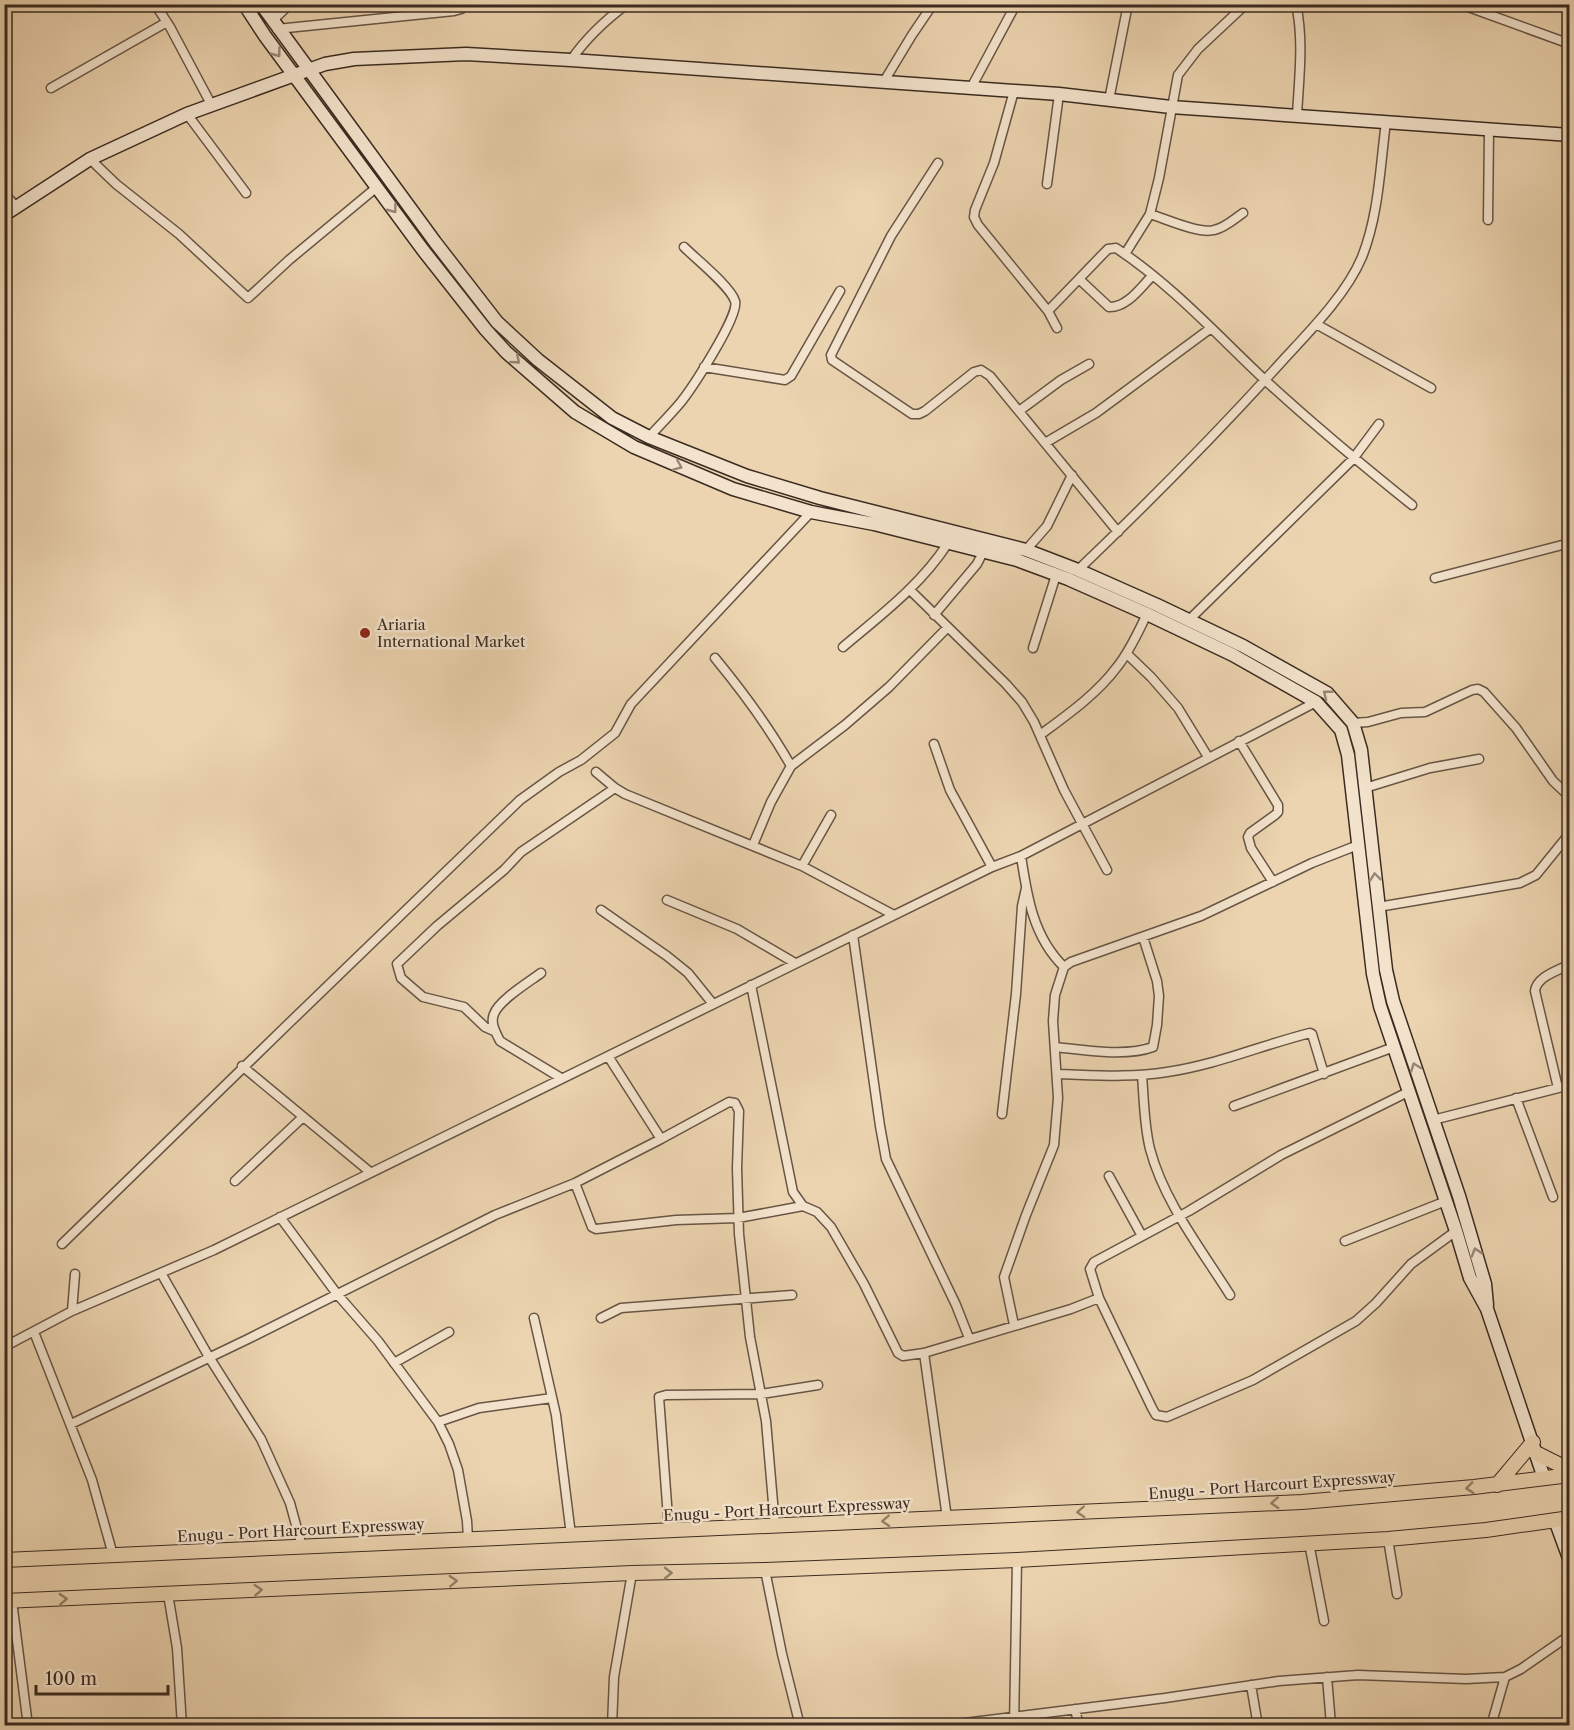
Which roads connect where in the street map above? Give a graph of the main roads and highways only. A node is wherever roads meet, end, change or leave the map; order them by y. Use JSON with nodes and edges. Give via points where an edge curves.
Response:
{"nodes":[{"id":1,"x":244,"y":4,"type":"edge"},
{"id":2,"x":261,"y":4,"type":"edge"},
{"id":3,"x":308,"y":70,"type":"junction"},
{"id":4,"x":295,"y":76,"type":"junction"},
{"id":5,"x":1569,"y":135,"type":"edge"},
{"id":6,"x":4,"y":215,"type":"edge"},
{"id":7,"x":1487,"y":1309,"type":"junction"},
{"id":8,"x":1534,"y":1448,"type":"junction"},
{"id":9,"x":1569,"y":1470,"type":"edge"},
{"id":10,"x":1569,"y":1475,"type":"edge"},
{"id":11,"x":1544,"y":1478,"type":"junction"},
{"id":12,"x":1497,"y":1485,"type":"junction"},
{"id":13,"x":1562,"y":1519,"type":"edge"},
{"id":14,"x":4,"y":1560,"type":"edge"},
{"id":15,"x":1569,"y":1561,"type":"edge"},
{"id":16,"x":8,"y":1601,"type":"edge"}],
"edges":[{"from":1,"to":4,"type":"main road","one_way":true},
{"from":2,"to":3,"type":"main road"},
{"from":3,"to":4,"type":"main road"},
{"from":3,"to":5,"type":"main road","via":[[354,59],[466,54],[1059,94],[1171,107]]},
{"from":7,"to":3,"type":"main road","one_way":true,"via":[[1481,1269],[1393,1001],[1386,970],[1361,750],[1353,723],[1333,698],[1243,646],[1078,570],[1026,550],[747,476],[612,418],[497,322]]},
{"from":4,"to":6,"type":"main road","via":[[211,104],[90,159]]},
{"from":4,"to":7,"type":"main road","one_way":true,"via":[[486,330],[575,412],[634,447],[733,489],[811,512],[1017,560],[1056,575],[1233,655],[1316,702],[1341,730],[1346,746],[1373,975],[1470,1278]]},
{"from":7,"to":8,"type":"main road"},
{"from":8,"to":9,"type":"highway"},
{"from":8,"to":11,"type":"main road"},
{"from":8,"to":12,"type":"highway"},
{"from":10,"to":11,"type":"highway","name":"Enugu - Port Harcourt Expressway"},
{"from":11,"to":12,"type":"highway","name":"Enugu - Port Harcourt Expressway"},
{"from":12,"to":14,"type":"highway","name":"Enugu - Port Harcourt Expressway","one_way":true,"via":[[1302,1502]]},
{"from":13,"to":15,"type":"main road"},
{"from":16,"to":13,"type":"highway","one_way":true,"via":[[1017,1560],[1388,1539]]}]}
